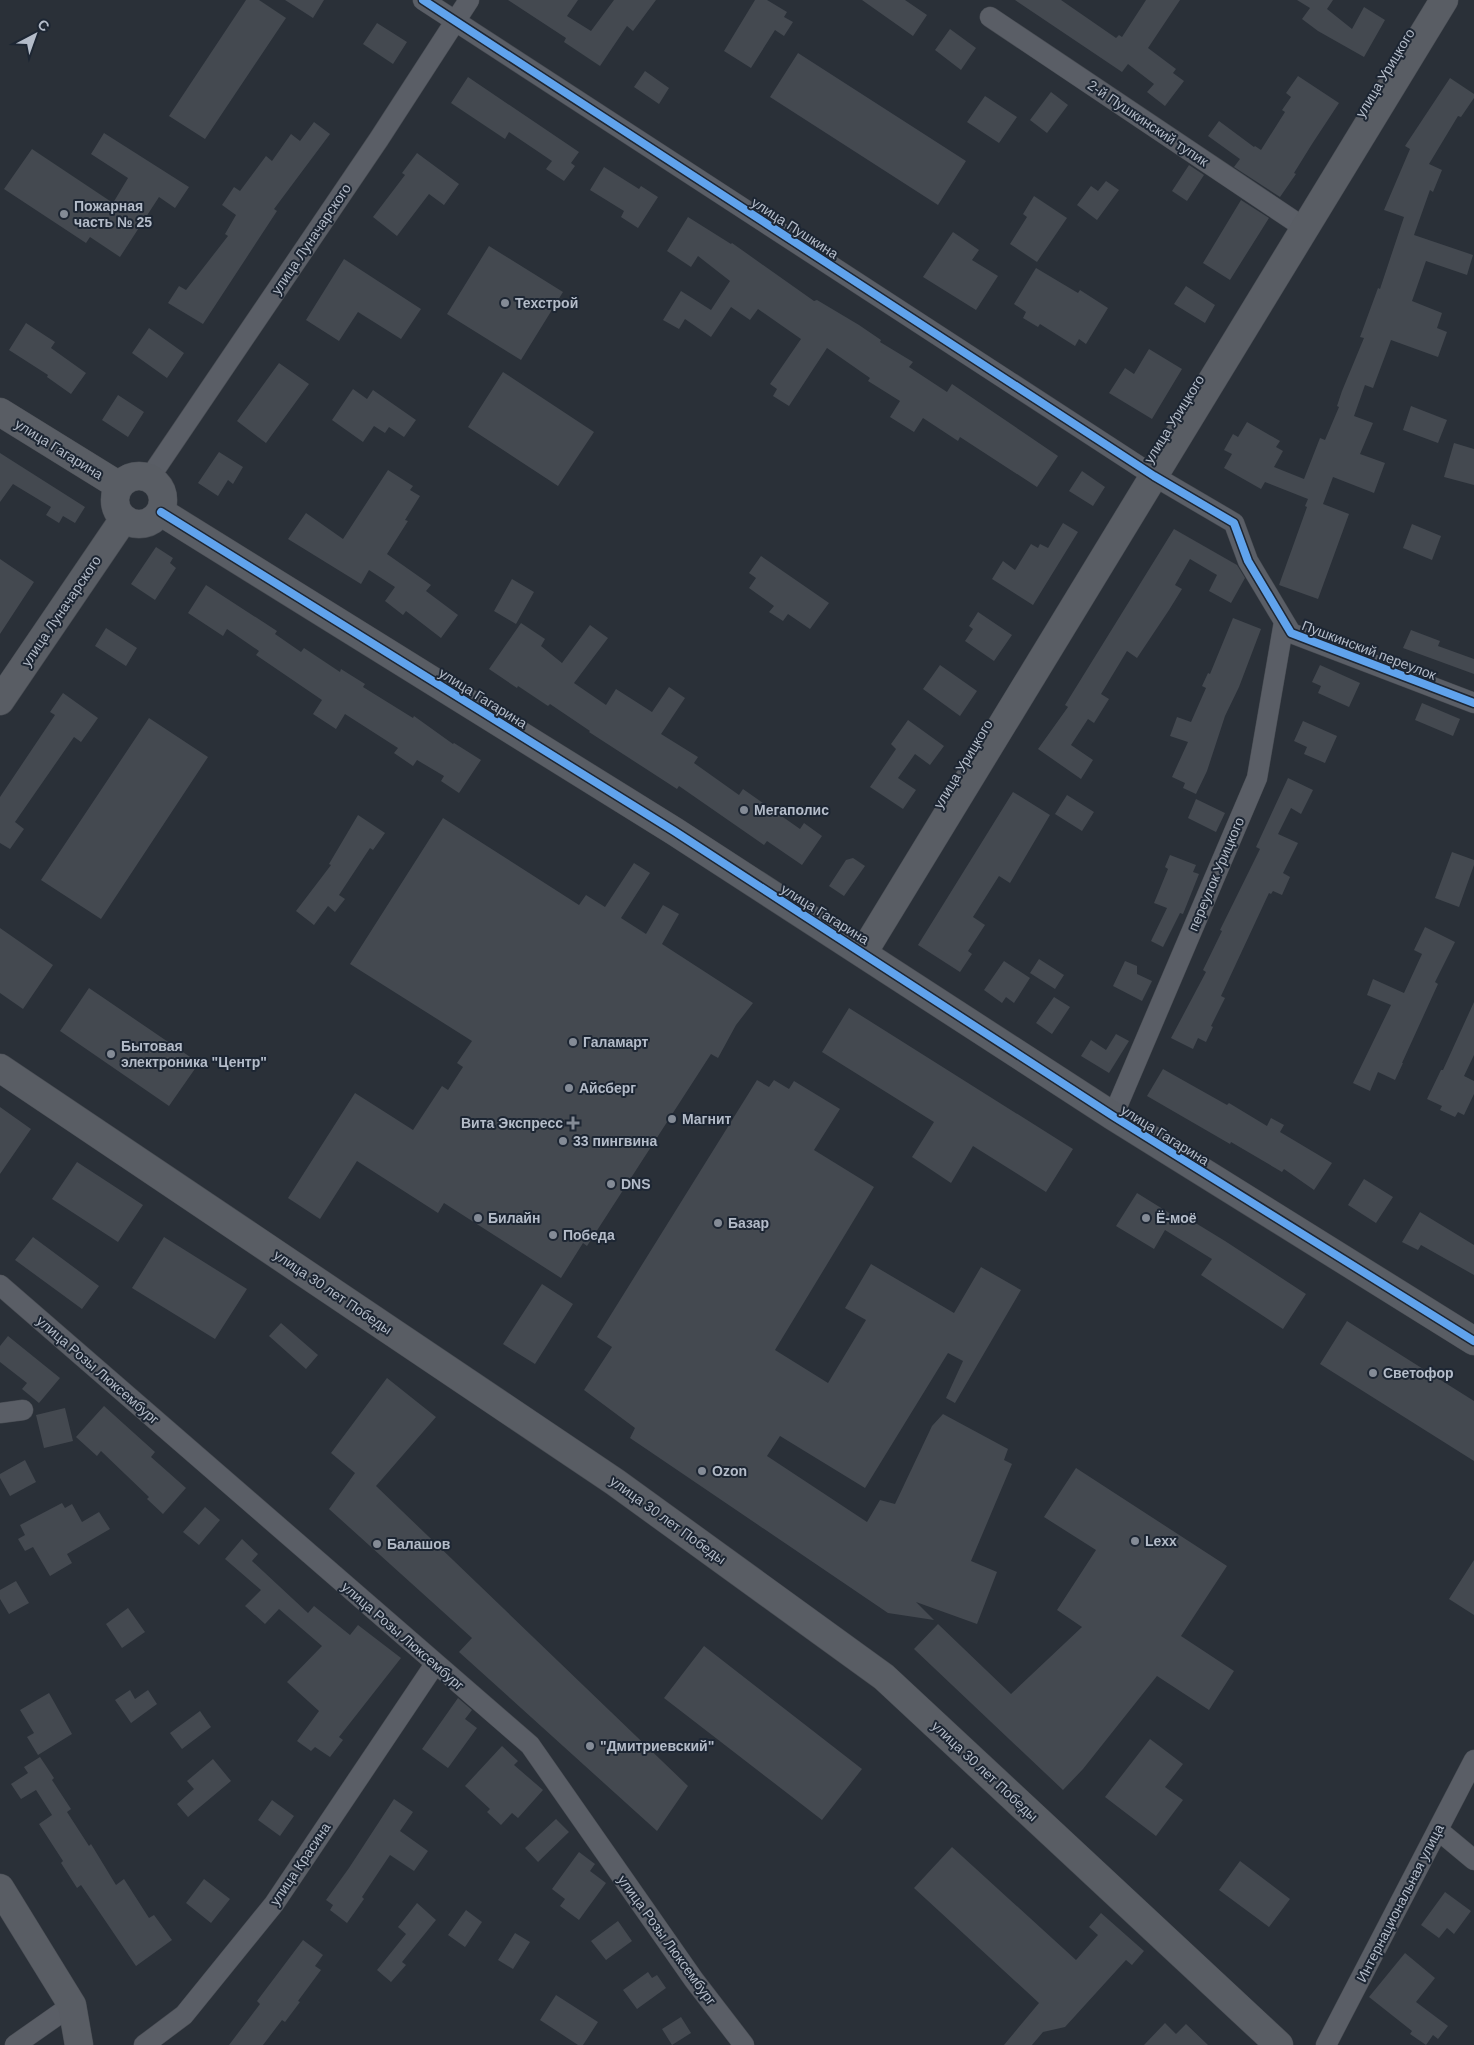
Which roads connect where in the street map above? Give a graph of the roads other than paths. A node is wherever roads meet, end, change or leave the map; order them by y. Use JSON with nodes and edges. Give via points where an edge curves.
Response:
{"nodes":[{"id":1,"x":423,"y":0,"type":"edge"},
{"id":2,"x":470,"y":0,"type":"edge"},
{"id":3,"x":1436,"y":3,"type":"edge"},
{"id":4,"x":990,"y":17,"type":"dead end"},
{"id":5,"x":455,"y":22,"type":"junction"},
{"id":6,"x":1306,"y":229,"type":"junction"},
{"id":7,"x":0,"y":412,"type":"edge"},
{"id":8,"x":1154,"y":476,"type":"junction"},
{"id":9,"x":150,"y":478,"type":"junction"},
{"id":10,"x":118,"y":485,"type":"junction"},
{"id":11,"x":161,"y":512,"type":"junction"},
{"id":12,"x":123,"y":520,"type":"junction"},
{"id":13,"x":1284,"y":622,"type":"junction"},
{"id":14,"x":0,"y":702,"type":"edge"},
{"id":15,"x":1474,"y":703,"type":"edge"},
{"id":16,"x":863,"y":953,"type":"junction"},
{"id":17,"x":0,"y":1068,"type":"edge"},
{"id":18,"x":1112,"y":1116,"type":"junction"},
{"id":19,"x":0,"y":1285,"type":"edge"},
{"id":20,"x":1474,"y":1342,"type":"edge"},
{"id":21,"x":23,"y":1410,"type":"dead end"},
{"id":22,"x":0,"y":1413,"type":"edge"},
{"id":23,"x":435,"y":1664,"type":"junction"},
{"id":24,"x":1474,"y":1760,"type":"edge"},
{"id":25,"x":1438,"y":1830,"type":"junction"},
{"id":26,"x":1474,"y":1860,"type":"edge"},
{"id":27,"x":0,"y":1888,"type":"edge"},
{"id":28,"x":72,"y":2005,"type":"junction"},
{"id":29,"x":16,"y":2045,"type":"edge"},
{"id":30,"x":79,"y":2045,"type":"edge"},
{"id":31,"x":144,"y":2045,"type":"edge"},
{"id":32,"x":744,"y":2045,"type":"edge"},
{"id":33,"x":1279,"y":2045,"type":"edge"},
{"id":34,"x":1326,"y":2045,"type":"edge"}],
"edges":[{"from":1,"to":5,"type":"street","name":"улица Пушкина"},
{"from":2,"to":5,"type":"street","name":"улица Луначарского"},
{"from":3,"to":6,"type":"street","name":"улица Урицкого"},
{"from":4,"to":6,"type":"street","name":"2-й Пушкинский тупик"},
{"from":5,"to":8,"type":"street","name":"улица Пушкина"},
{"from":5,"to":9,"type":"street","name":"улица Луначарского"},
{"from":6,"to":8,"type":"street","name":"улица Урицкого"},
{"from":7,"to":10,"type":"street","name":"улица Гагарина"},
{"from":8,"to":13,"type":"street","name":"Пушкинский переулок","via":[[1234,523],[1248,562]]},
{"from":8,"to":16,"type":"street","name":"улица Урицкого"},
{"from":9,"to":10,"type":"street","name":"улица Гагарина","via":[[133,476]]},
{"from":9,"to":11,"type":"street","via":[[163,492]]},
{"from":10,"to":12,"type":"street","name":"улица Гагарина","via":[[114,504]]},
{"from":11,"to":12,"type":"street","via":[[151,522],[137,525]]},
{"from":11,"to":16,"type":"street","name":"улица Гагарина","via":[[674,831]]},
{"from":12,"to":14,"type":"street","name":"улица Луначарского"},
{"from":13,"to":15,"type":"street","name":"Пушкинский переулок","via":[[1291,634]]},
{"from":13,"to":18,"type":"street","name":"переулок Урицкого","via":[[1257,778]]},
{"from":16,"to":18,"type":"street","name":"улица Гагарина"},
{"from":17,"to":33,"type":"street","name":"улица 30 лет Победы","via":[[615,1482],[884,1677]]},
{"from":18,"to":20,"type":"street","name":"улица Гагарина"},
{"from":19,"to":23,"type":"street","name":"улица Розы Люксембург"},
{"from":21,"to":22,"type":"street"},
{"from":23,"to":31,"type":"street","name":"улица Красина","via":[[274,1904],[184,2015]]},
{"from":23,"to":32,"type":"street","name":"улица Розы Люксембург","via":[[530,1745],[694,1980]]},
{"from":24,"to":25,"type":"street","name":"Интернациональная улица"},
{"from":25,"to":26,"type":"street"},
{"from":25,"to":34,"type":"street","name":"Интернациональная улица"},
{"from":27,"to":28,"type":"street"},
{"from":28,"to":29,"type":"street"},
{"from":28,"to":30,"type":"street"}]}
